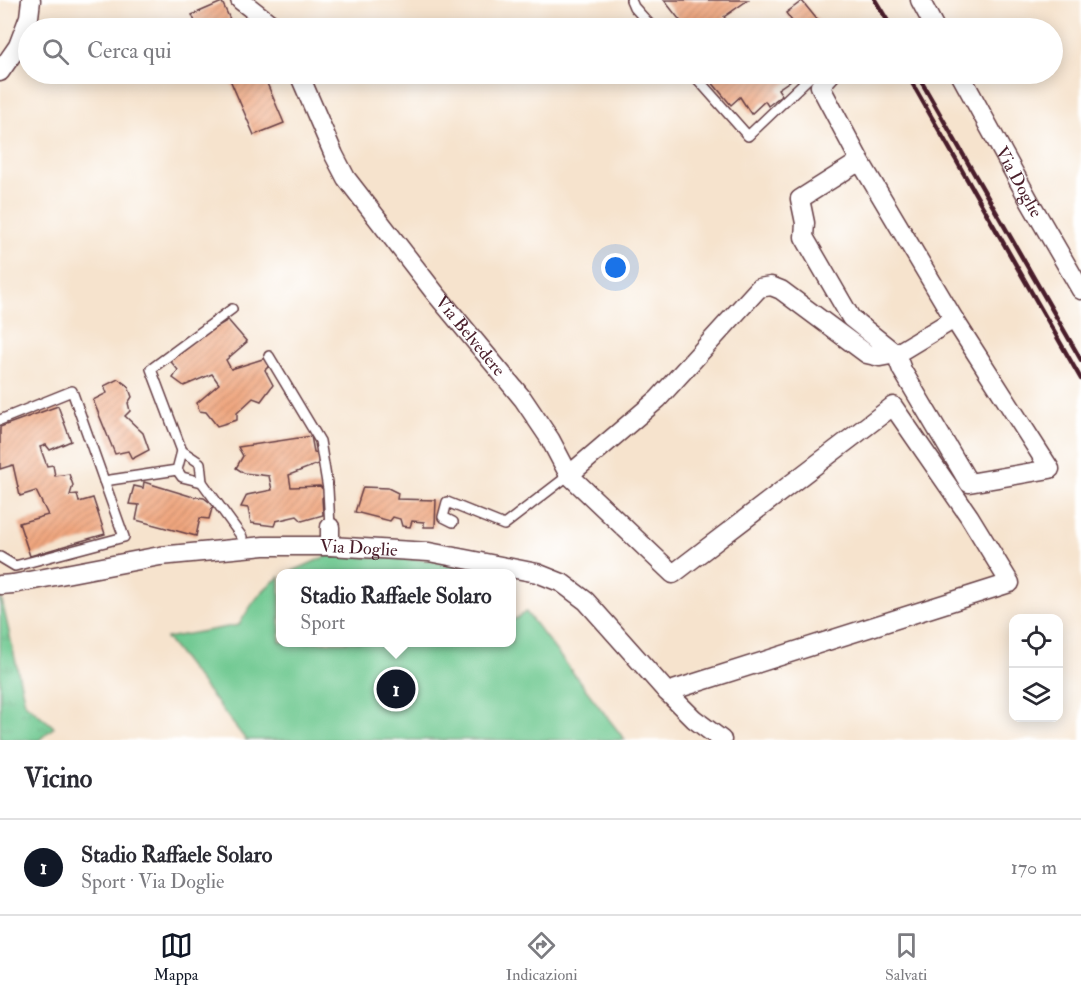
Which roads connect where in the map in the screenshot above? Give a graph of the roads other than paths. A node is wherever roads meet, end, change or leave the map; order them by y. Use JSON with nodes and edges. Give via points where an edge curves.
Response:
{"nodes":[{"id":1,"x":31,"y":0,"type":"edge"},
{"id":2,"x":240,"y":0,"type":"edge"},
{"id":3,"x":631,"y":0,"type":"edge"},
{"id":4,"x":920,"y":0,"type":"edge"},
{"id":5,"x":28,"y":18,"type":"edge"},
{"id":6,"x":263,"y":18,"type":"edge"},
{"id":7,"x":644,"y":18,"type":"edge"},
{"id":8,"x":930,"y":18,"type":"edge"},
{"id":9,"x":18,"y":45,"type":"edge"},
{"id":10,"x":0,"y":72,"type":"edge"},
{"id":11,"x":303,"y":84,"type":"edge"},
{"id":12,"x":702,"y":84,"type":"edge"},
{"id":13,"x":803,"y":84,"type":"edge"},
{"id":14,"x":822,"y":84,"type":"edge"},
{"id":15,"x":965,"y":84,"type":"edge"},
{"id":16,"x":860,"y":161,"type":"junction"},
{"id":17,"x":1081,"y":290,"type":"edge"},
{"id":18,"x":232,"y":309,"type":"dead end"},
{"id":19,"x":954,"y":319,"type":"junction"},
{"id":20,"x":896,"y":354,"type":"junction"},
{"id":21,"x":269,"y":356,"type":"dead end"},
{"id":22,"x":0,"y":420,"type":"edge"},
{"id":23,"x":182,"y":452,"type":"junction"},
{"id":24,"x":177,"y":470,"type":"junction"},
{"id":25,"x":570,"y":475,"type":"junction"},
{"id":26,"x":104,"y":481,"type":"junction"},
{"id":27,"x":202,"y":482,"type":"junction"},
{"id":28,"x":453,"y":522,"type":"dead end"},
{"id":29,"x":330,"y":527,"type":"joint"},
{"id":30,"x":242,"y":537,"type":"dead end"},
{"id":31,"x":330,"y":546,"type":"junction"},
{"id":32,"x":0,"y":557,"type":"edge"},
{"id":33,"x":0,"y":585,"type":"edge"},
{"id":34,"x":667,"y":692,"type":"junction"},
{"id":35,"x":722,"y":740,"type":"edge"}],
"edges":[{"from":1,"to":5,"type":"street"},
{"from":2,"to":6,"type":"street"},
{"from":3,"to":7,"type":"lane"},
{"from":4,"to":8,"type":"street"},
{"from":9,"to":10,"type":"street"},
{"from":11,"to":25,"type":"street","name":"Via Belvedere","via":[[346,178],[523,399]]},
{"from":12,"to":13,"type":"lane","via":[[748,136]]},
{"from":14,"to":16,"type":"street"},
{"from":15,"to":17,"type":"street","name":"Via Doglie"},
{"from":16,"to":19,"type":"street"},
{"from":16,"to":20,"type":"street","via":[[800,199],[804,237],[851,318]]},
{"from":18,"to":23,"type":"lane","via":[[151,369]]},
{"from":19,"to":20,"type":"street"},
{"from":19,"to":20,"type":"street","via":[[1050,468],[969,483]]},
{"from":20,"to":25,"type":"street","via":[[867,354],[781,290],[771,286],[759,288],[658,399]]},
{"from":21,"to":29,"type":"lane","via":[[321,441]]},
{"from":22,"to":26,"type":"lane","via":[[72,391]]},
{"from":23,"to":24,"type":"lane"},
{"from":23,"to":27,"type":"lane","via":[[200,463]]},
{"from":24,"to":26,"type":"lane"},
{"from":24,"to":27,"type":"lane","via":[[182,477]]},
{"from":25,"to":28,"type":"lane","via":[[504,525],[447,502],[443,517]]},
{"from":25,"to":34,"type":"street","name":"Via Belvedere","via":[[673,574],[893,406],[1010,583]]},
{"from":26,"to":32,"type":"lane","via":[[124,537],[15,566]]},
{"from":27,"to":30,"type":"lane"},
{"from":29,"to":31,"type":"street"},
{"from":31,"to":33,"type":"street","name":"Via Doglie","via":[[264,546],[160,556]]},
{"from":31,"to":34,"type":"street","name":"Via Doglie","via":[[429,552],[537,573],[562,583],[586,601]]},
{"from":34,"to":35,"type":"street","name":"Via Doglie"}]}
